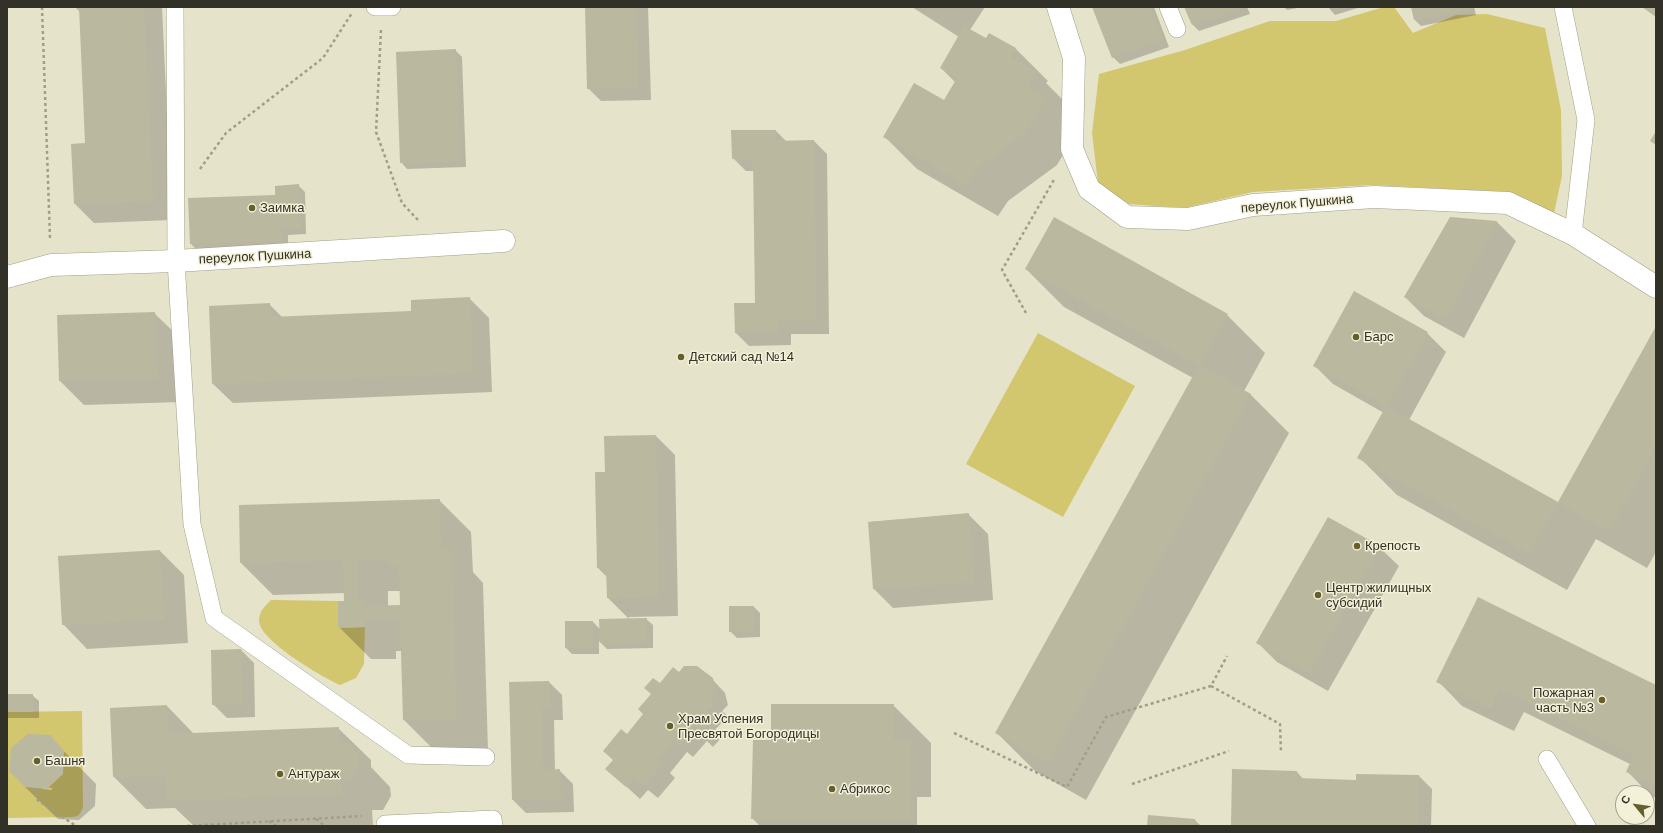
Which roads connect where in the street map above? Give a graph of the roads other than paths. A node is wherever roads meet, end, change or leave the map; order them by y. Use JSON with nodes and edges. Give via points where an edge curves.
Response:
{"nodes":[{"id":1,"x":175,"y":7,"type":"edge"},
{"id":2,"x":375,"y":7,"type":"edge"},
{"id":3,"x":383,"y":7,"type":"edge"},
{"id":4,"x":392,"y":7,"type":"edge"},
{"id":5,"x":1058,"y":7,"type":"edge"},
{"id":6,"x":1168,"y":7,"type":"edge"},
{"id":7,"x":1563,"y":7,"type":"edge"},
{"id":8,"x":1177,"y":29,"type":"dead end"},
{"id":9,"x":1573,"y":234,"type":"junction"},
{"id":10,"x":504,"y":241,"type":"dead end"},
{"id":11,"x":176,"y":261,"type":"junction"},
{"id":12,"x":7,"y":277,"type":"edge"},
{"id":13,"x":1656,"y":287,"type":"edge"},
{"id":14,"x":486,"y":757,"type":"dead end"},
{"id":15,"x":1547,"y":759,"type":"dead end"},
{"id":16,"x":385,"y":824,"type":"road end"},
{"id":17,"x":494,"y":826,"type":"edge"},
{"id":18,"x":1587,"y":826,"type":"edge"}],
"edges":[{"from":1,"to":11,"type":"lane"},
{"from":2,"to":3,"type":"lane"},
{"from":3,"to":4,"type":"lane"},
{"from":5,"to":9,"type":"street","name":"переулок Пушкина","via":[[1074,58],[1072,150],[1089,189],[1126,217],[1188,219],[1253,205],[1382,198],[1508,203]]},
{"from":6,"to":8,"type":"lane"},
{"from":7,"to":9,"type":"lane","via":[[1586,120]]},
{"from":9,"to":13,"type":"street","name":"переулок Пушкина"},
{"from":10,"to":11,"type":"street","name":"переулок Пушкина"},
{"from":11,"to":12,"type":"street","name":"переулок Пушкина","via":[[51,264]]},
{"from":11,"to":14,"type":"lane","via":[[192,524],[214,618],[408,756]]},
{"from":15,"to":18,"type":"lane"},
{"from":16,"to":17,"type":"lane","via":[[494,819]]}]}
